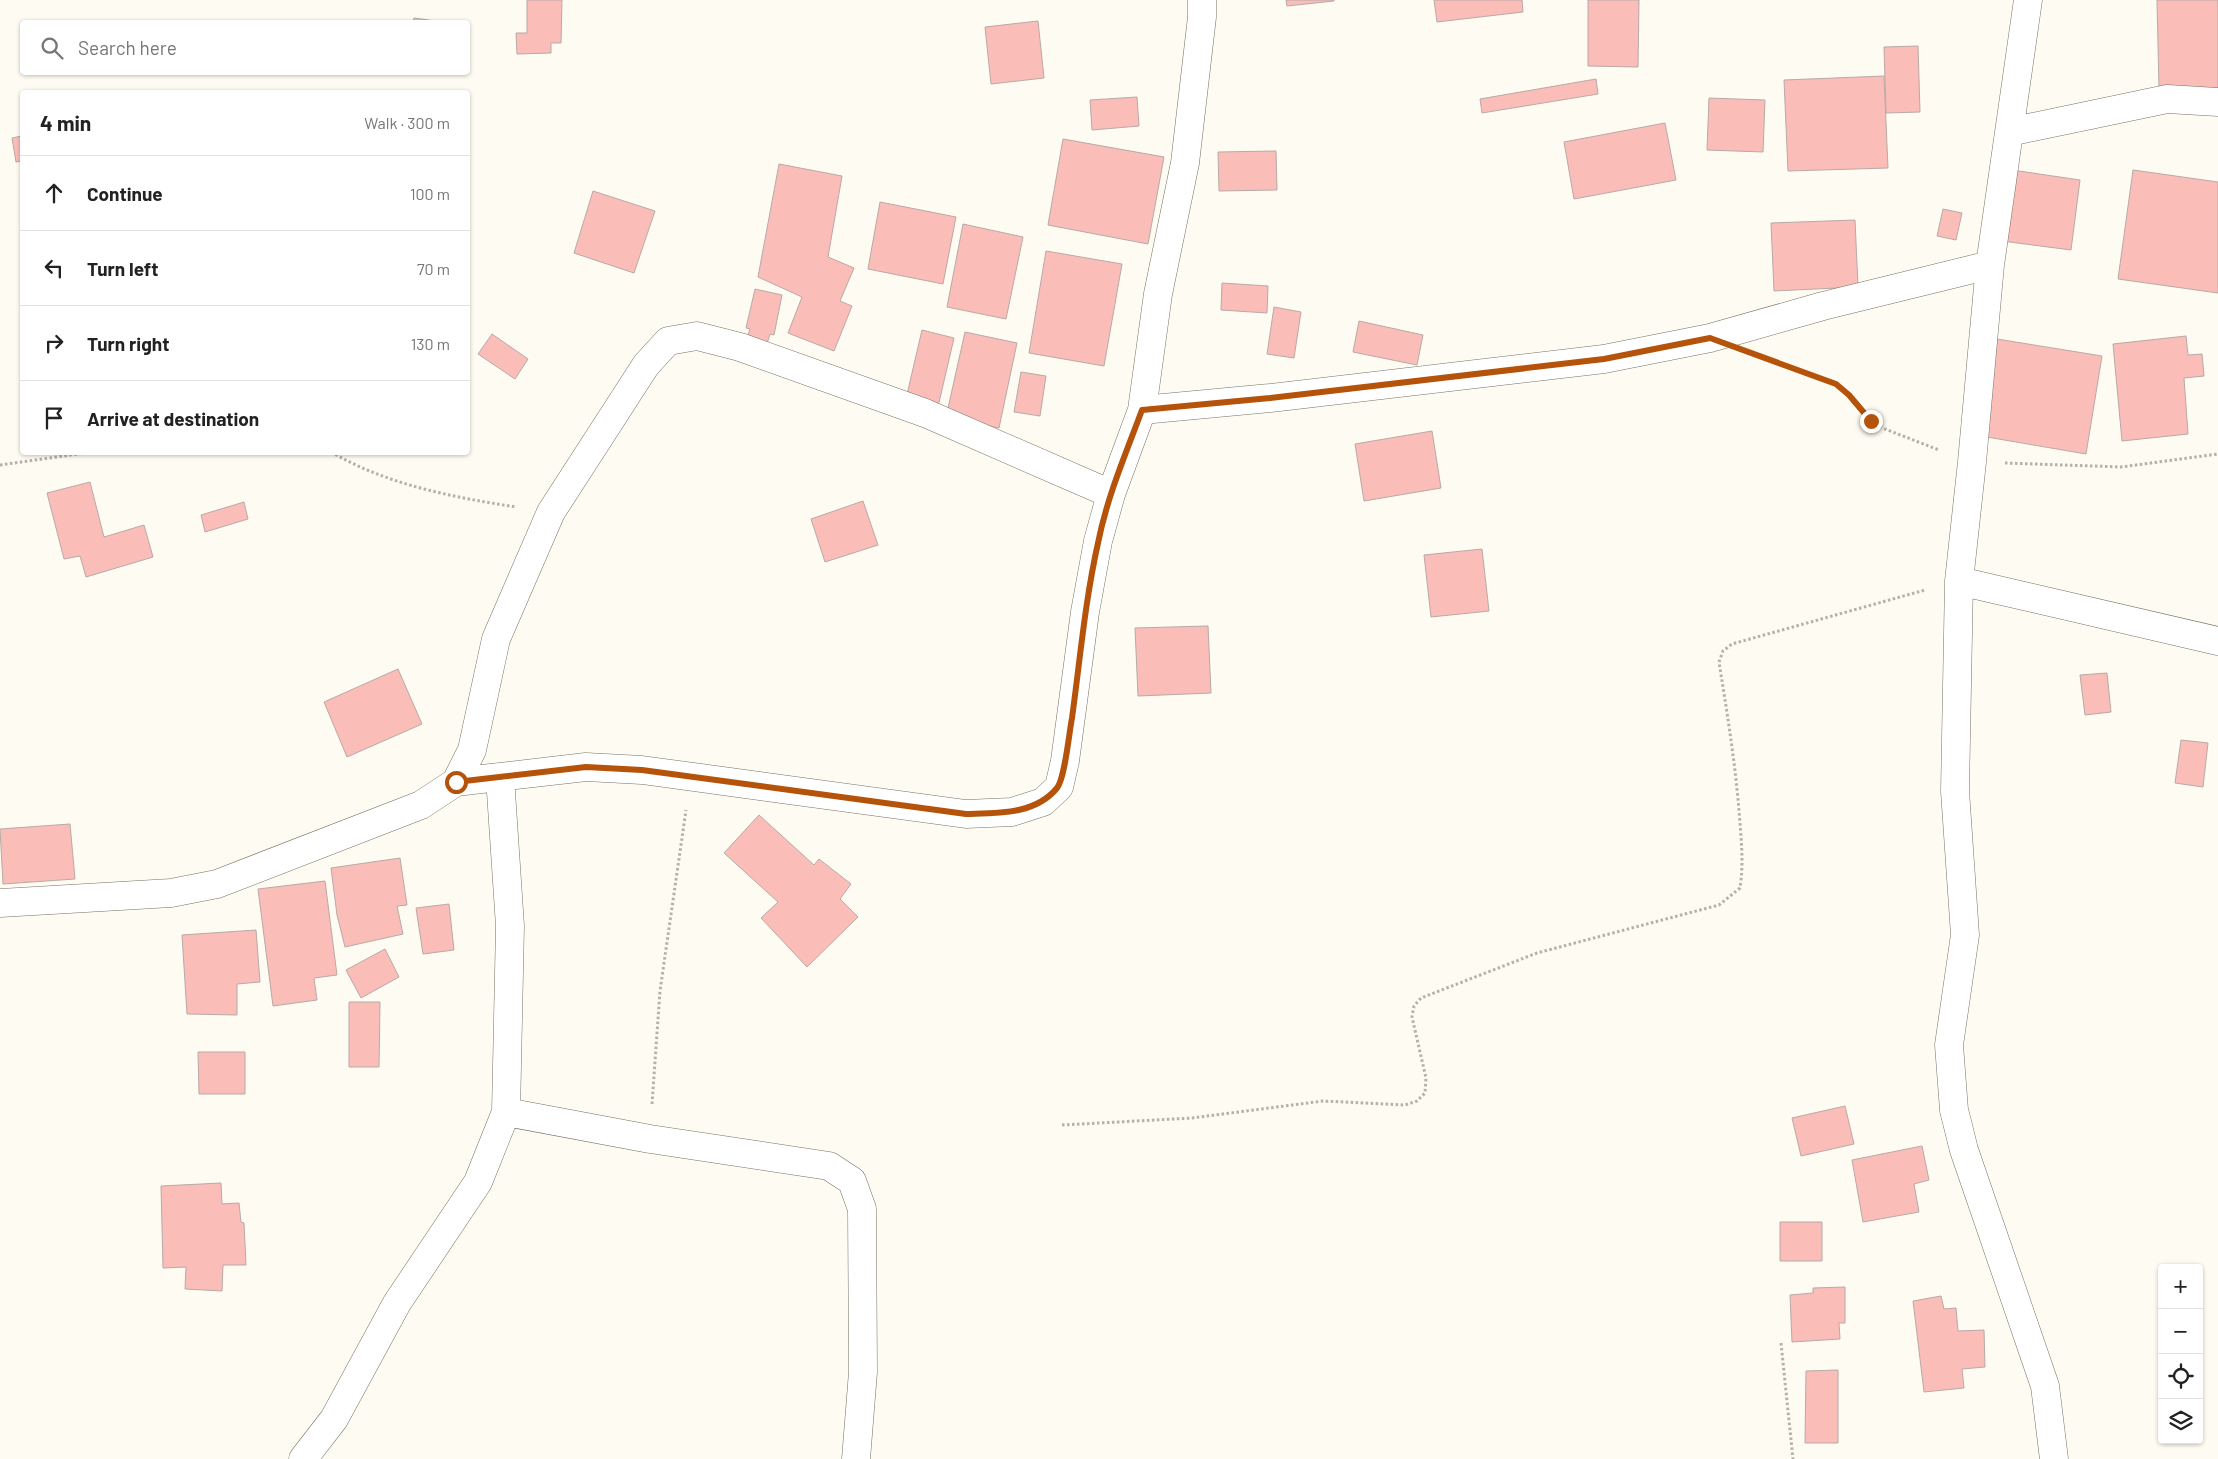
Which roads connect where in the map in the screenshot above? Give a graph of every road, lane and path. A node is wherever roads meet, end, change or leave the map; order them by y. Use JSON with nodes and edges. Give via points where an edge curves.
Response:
{"nodes":[{"id":1,"x":1202,"y":0,"type":"edge"},
{"id":2,"x":2028,"y":0,"type":"edge"},
{"id":3,"x":2218,"y":102,"type":"edge"},
{"id":4,"x":2009,"y":132,"type":"junction"},
{"id":5,"x":1990,"y":265,"type":"junction"},
{"id":6,"x":1765,"y":358,"type":"dead end"},
{"id":7,"x":1142,"y":410,"type":"junction"},
{"id":8,"x":2218,"y":454,"type":"edge"},
{"id":9,"x":71,"y":455,"type":"edge"},
{"id":10,"x":337,"y":455,"type":"edge"},
{"id":11,"x":1972,"y":462,"type":"junction"},
{"id":12,"x":0,"y":465,"type":"edge"},
{"id":13,"x":1112,"y":494,"type":"junction"},
{"id":14,"x":552,"y":512,"type":"junction"},
{"id":15,"x":1959,"y":581,"type":"junction"},
{"id":16,"x":2218,"y":641,"type":"edge"},
{"id":17,"x":500,"y":777,"type":"junction"},
{"id":18,"x":690,"y":778,"type":"junction"},
{"id":19,"x":456,"y":782,"type":"junction"},
{"id":20,"x":0,"y":902,"type":"edge"},
{"id":21,"x":506,"y":1112,"type":"junction"},
{"id":22,"x":1062,"y":1125,"type":"dead end"},
{"id":23,"x":650,"y":1138,"type":"junction"},
{"id":24,"x":1781,"y":1343,"type":"dead end"},
{"id":25,"x":303,"y":1459,"type":"edge"},
{"id":26,"x":856,"y":1459,"type":"edge"},
{"id":27,"x":1793,"y":1459,"type":"edge"},
{"id":28,"x":2054,"y":1459,"type":"edge"}],
"edges":[{"from":1,"to":7,"type":"street","via":[[1185,163],[1158,294]]},
{"from":2,"to":4,"type":"street"},
{"from":3,"to":4,"type":"street","via":[[2167,99]]},
{"from":4,"to":5,"type":"street"},
{"from":5,"to":7,"type":"street","via":[[1710,338],[1604,359]]},
{"from":5,"to":11,"type":"street"},
{"from":6,"to":11,"type":"path","via":[[1836,384],[1871,421],[1885,429]]},
{"from":7,"to":13,"type":"street"},
{"from":8,"to":11,"type":"path","via":[[2120,467]]},
{"from":9,"to":12,"type":"path"},
{"from":10,"to":14,"type":"path","via":[[381,477],[434,492]]},
{"from":11,"to":15,"type":"street"},
{"from":13,"to":14,"type":"street","via":[[925,413],[740,347],[697,336],[668,341],[646,365]]},
{"from":13,"to":18,"type":"street","via":[[1098,541],[1085,612],[1065,761],[1059,787],[1043,802],[1012,812],[966,814]]},
{"from":14,"to":19,"type":"street","via":[[496,639],[472,750]]},
{"from":15,"to":16,"type":"street"},
{"from":15,"to":22,"type":"path","via":[[1732,644],[1723,651],[1719,662],[1736,775],[1743,871],[1740,888],[1719,905],[1537,953],[1421,998],[1414,1006],[1412,1017],[1426,1078],[1425,1092],[1417,1101],[1405,1105],[1323,1101],[1192,1118]]},
{"from":15,"to":28,"type":"street","via":[[1955,791],[1965,935],[1949,1045],[1954,1110],[1964,1150],[2045,1386]]},
{"from":17,"to":18,"type":"street","via":[[586,767],[642,770]]},
{"from":17,"to":19,"type":"street"},
{"from":17,"to":21,"type":"street","via":[[510,926]]},
{"from":18,"to":23,"type":"path","via":[[660,991]]},
{"from":19,"to":20,"type":"street","via":[[421,805],[217,884],[171,893]]},
{"from":21,"to":23,"type":"street"},
{"from":21,"to":25,"type":"street","via":[[478,1182],[397,1303],[334,1419]]},
{"from":23,"to":26,"type":"street","via":[[829,1166],[852,1181],[862,1209],[863,1372]]},
{"from":24,"to":27,"type":"path"}]}
